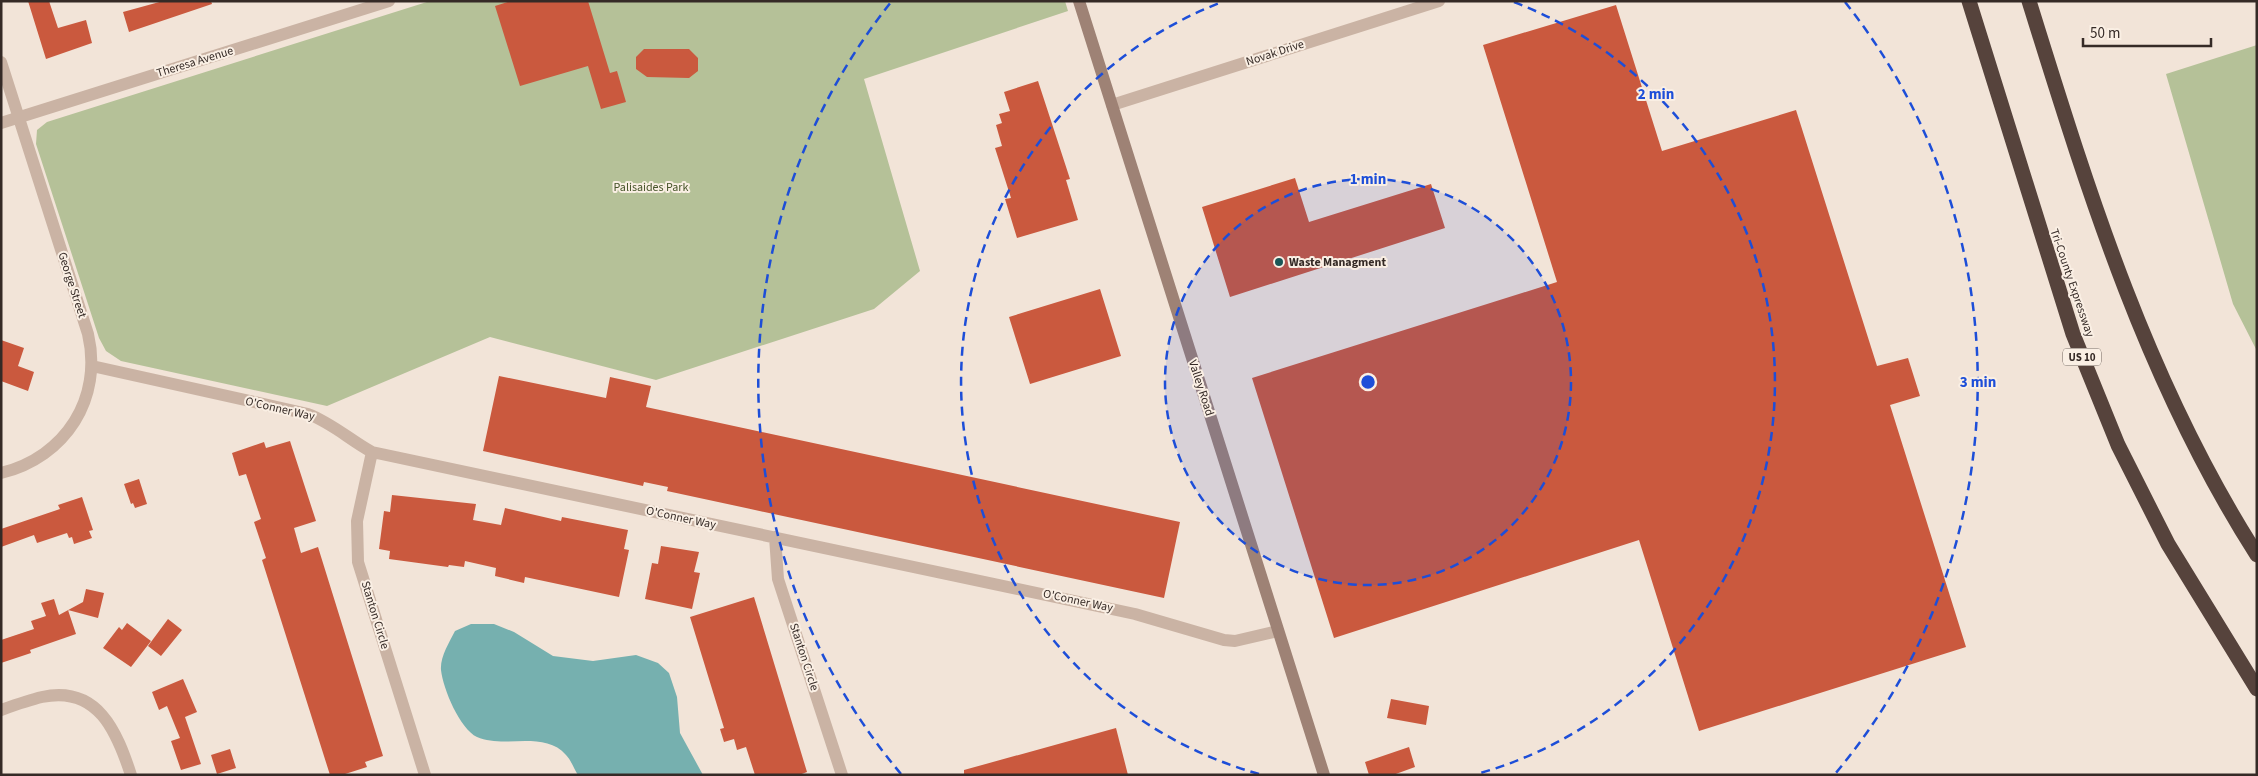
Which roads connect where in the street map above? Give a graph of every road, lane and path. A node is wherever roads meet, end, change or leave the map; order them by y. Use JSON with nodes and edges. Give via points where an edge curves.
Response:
{"nodes":[{"id":1,"x":389,"y":1,"type":"edge"},
{"id":2,"x":1079,"y":1,"type":"edge"},
{"id":3,"x":1439,"y":1,"type":"edge"},
{"id":4,"x":1968,"y":1,"type":"edge"},
{"id":5,"x":2030,"y":1,"type":"edge"},
{"id":6,"x":1,"y":62,"type":"edge"},
{"id":7,"x":1112,"y":105,"type":"junction"},
{"id":8,"x":19,"y":117,"type":"junction"},
{"id":9,"x":1,"y":123,"type":"edge"},
{"id":10,"x":92,"y":366,"type":"junction"},
{"id":11,"x":372,"y":452,"type":"junction"},
{"id":12,"x":1,"y":473,"type":"edge"},
{"id":13,"x":775,"y":537,"type":"junction"},
{"id":14,"x":2257,"y":555,"type":"edge"},
{"id":15,"x":1278,"y":631,"type":"junction"},
{"id":16,"x":2256,"y":689,"type":"edge"},
{"id":17,"x":1,"y":710,"type":"edge"},
{"id":18,"x":131,"y":775,"type":"edge"},
{"id":19,"x":425,"y":775,"type":"edge"},
{"id":20,"x":842,"y":775,"type":"edge"},
{"id":21,"x":1324,"y":775,"type":"edge"}],
"edges":[{"from":1,"to":8,"type":"street","name":"Theresa Avenue"},
{"from":2,"to":7,"type":"main road","name":"Valley Road"},
{"from":3,"to":7,"type":"street","name":"Novak Drive"},
{"from":4,"to":16,"type":"highway","name":"Tri-County Expressway","number":"US 10","via":[[2045,250],[2096,391],[2168,544]]},
{"from":5,"to":14,"type":"highway","via":[[2118,275],[2184,426]]},
{"from":6,"to":8,"type":"street","name":"George Street"},
{"from":7,"to":15,"type":"main road","name":"Valley Road"},
{"from":8,"to":9,"type":"street","name":"Theresa Avenue"},
{"from":8,"to":10,"type":"street","name":"George Street","via":[[88,334]]},
{"from":10,"to":11,"type":"street","name":"O'Conner Way","via":[[308,414],[332,424]]},
{"from":10,"to":12,"type":"street","name":"George Street","via":[[90,389],[73,425],[47,452]]},
{"from":11,"to":13,"type":"street","name":"O'Conner Way"},
{"from":11,"to":19,"type":"street","name":"Stanton Circle","via":[[357,521],[358,562]]},
{"from":13,"to":15,"type":"street","name":"O'Conner Way","via":[[1135,614],[1224,640],[1236,642]]},
{"from":13,"to":20,"type":"street","name":"Stanton Circle","via":[[778,579]]},
{"from":15,"to":21,"type":"main road","name":"Valley Road"},
{"from":17,"to":18,"type":"street","via":[[50,696],[85,701],[108,719],[122,746]]}]}
